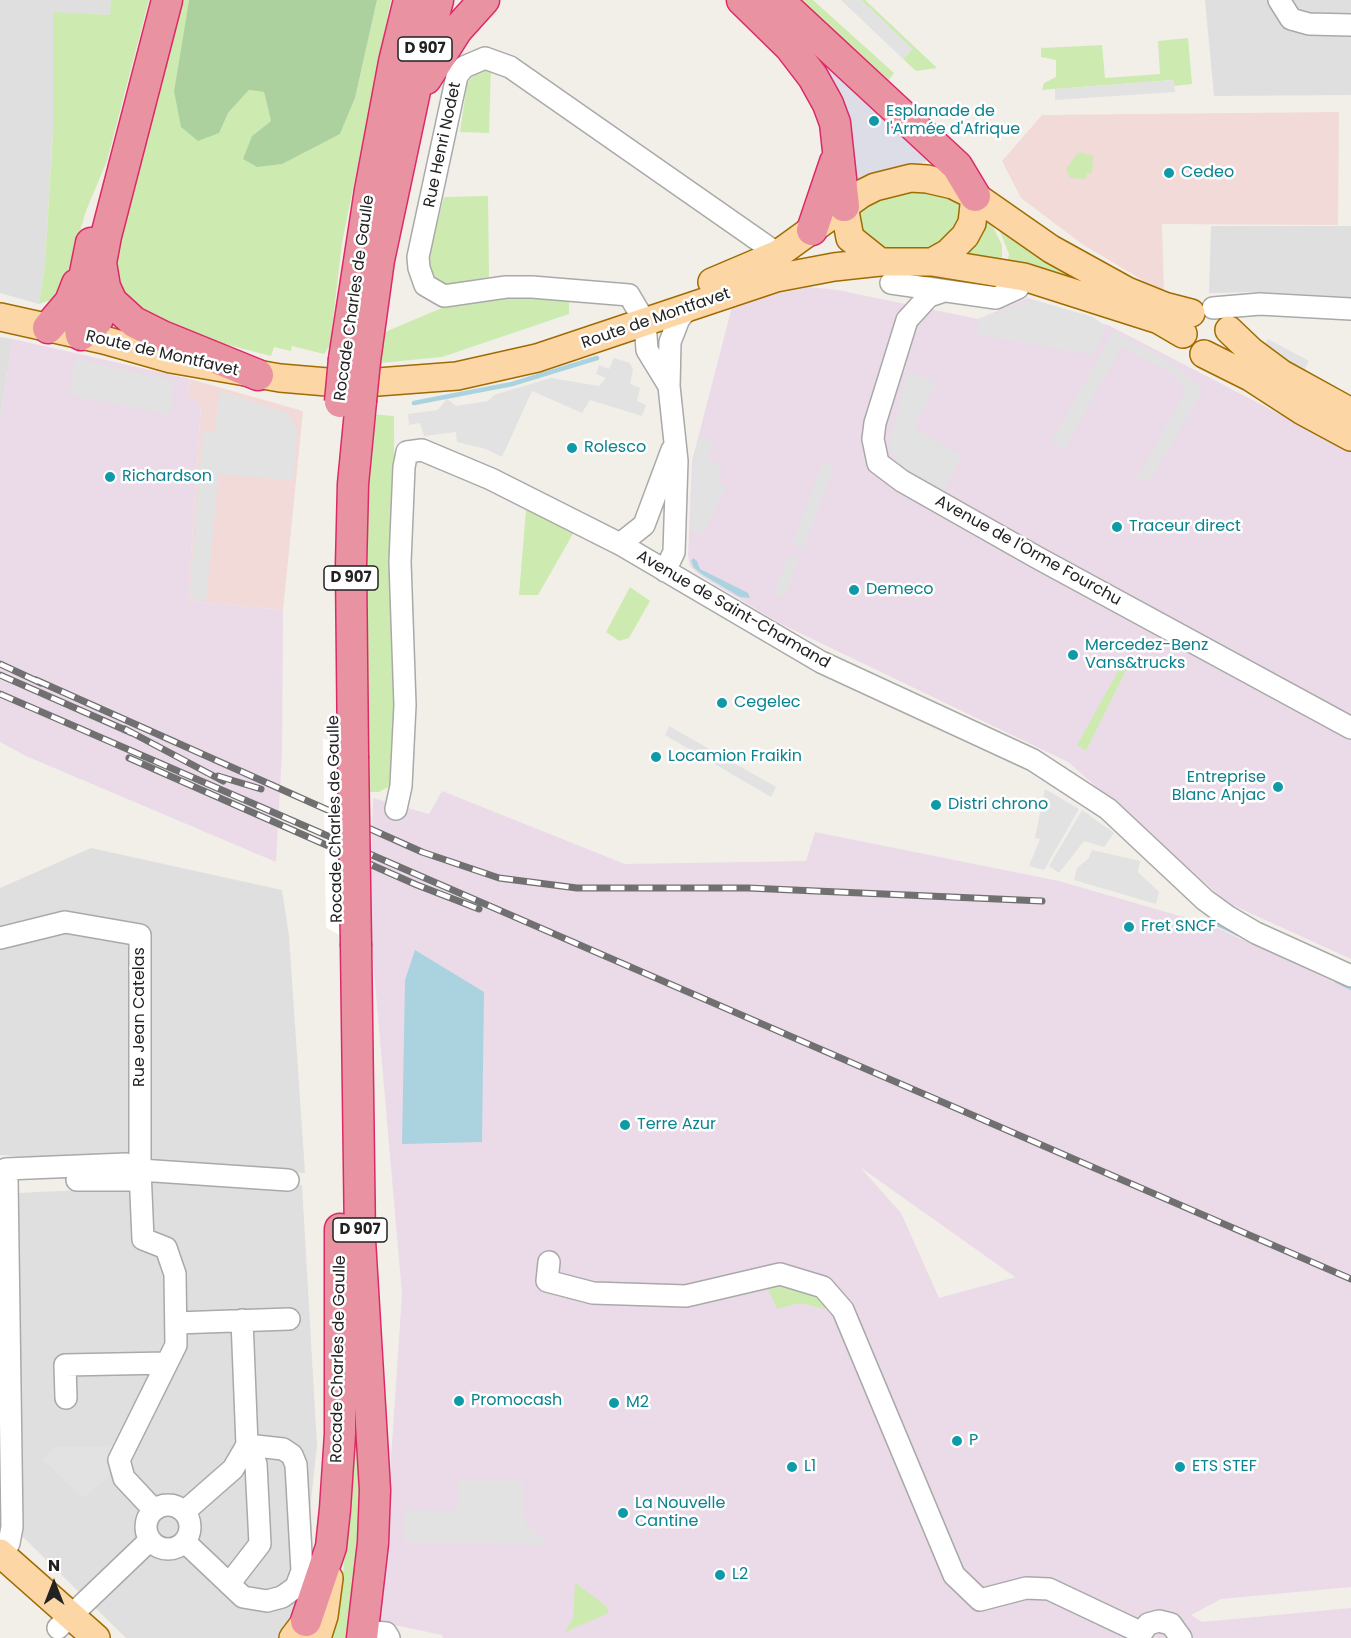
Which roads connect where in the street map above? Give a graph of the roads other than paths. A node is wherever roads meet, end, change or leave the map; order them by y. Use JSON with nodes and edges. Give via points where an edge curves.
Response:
{"nodes":[{"id":1,"x":158,"y":0,"type":"edge"},
{"id":2,"x":167,"y":0,"type":"edge"},
{"id":3,"x":400,"y":0,"type":"edge"},
{"id":4,"x":409,"y":0,"type":"edge"},
{"id":5,"x":438,"y":0,"type":"edge"},
{"id":6,"x":484,"y":0,"type":"edge"},
{"id":7,"x":742,"y":0,"type":"edge"},
{"id":8,"x":778,"y":0,"type":"edge"},
{"id":9,"x":1279,"y":0,"type":"edge"},
{"id":10,"x":1351,"y":25,"type":"edge"},
{"id":11,"x":394,"y":62,"type":"junction"},
{"id":12,"x":413,"y":99,"type":"junction"},
{"id":13,"x":839,"y":148,"type":"junction"},
{"id":14,"x":975,"y":196,"type":"junction"},
{"id":15,"x":844,"y":206,"type":"junction"},
{"id":16,"x":812,"y":230,"type":"junction"},
{"id":17,"x":778,"y":254,"type":"junction"},
{"id":18,"x":86,"y":262,"type":"junction"},
{"id":19,"x":932,"y":262,"type":"junction"},
{"id":20,"x":885,"y":273,"type":"junction"},
{"id":21,"x":1024,"y":277,"type":"junction"},
{"id":22,"x":105,"y":287,"type":"junction"},
{"id":23,"x":941,"y":292,"type":"junction"},
{"id":24,"x":689,"y":307,"type":"junction"},
{"id":25,"x":1351,"y":309,"type":"edge"},
{"id":26,"x":642,"y":315,"type":"junction"},
{"id":27,"x":0,"y":317,"type":"edge"},
{"id":28,"x":907,"y":320,"type":"junction"},
{"id":29,"x":1209,"y":322,"type":"junction"},
{"id":30,"x":48,"y":328,"type":"junction"},
{"id":31,"x":615,"y":332,"type":"junction"},
{"id":32,"x":81,"y":335,"type":"junction"},
{"id":33,"x":670,"y":342,"type":"junction"},
{"id":34,"x":647,"y":350,"type":"junction"},
{"id":35,"x":355,"y":360,"type":"junction"},
{"id":36,"x":258,"y":375,"type":"junction"},
{"id":37,"x":432,"y":377,"type":"junction"},
{"id":38,"x":669,"y":386,"type":"junction"},
{"id":39,"x":1351,"y":412,"type":"edge"},
{"id":40,"x":1351,"y":437,"type":"edge"},
{"id":41,"x":674,"y":447,"type":"junction"},
{"id":42,"x":620,"y":544,"type":"junction"},
{"id":43,"x":665,"y":571,"type":"junction"},
{"id":44,"x":1351,"y":728,"type":"edge"},
{"id":45,"x":396,"y":809,"type":"dead end"},
{"id":46,"x":0,"y":938,"type":"edge"},
{"id":47,"x":347,"y":940,"type":"junction"},
{"id":48,"x":1351,"y":976,"type":"edge"},
{"id":49,"x":139,"y":1175,"type":"junction"},
{"id":50,"x":2,"y":1177,"type":"edge"},
{"id":51,"x":288,"y":1180,"type":"dead end"},
{"id":52,"x":549,"y":1262,"type":"dead end"},
{"id":53,"x":4,"y":1282,"type":"edge"},
{"id":54,"x":289,"y":1319,"type":"dead end"},
{"id":55,"x":242,"y":1320,"type":"junction"},
{"id":56,"x":176,"y":1323,"type":"junction"},
{"id":57,"x":167,"y":1363,"type":"junction"},
{"id":58,"x":66,"y":1398,"type":"dead end"},
{"id":59,"x":247,"y":1445,"type":"junction"},
{"id":60,"x":6,"y":1478,"type":"edge"},
{"id":61,"x":154,"y":1510,"type":"junction"},
{"id":62,"x":184,"y":1512,"type":"junction"},
{"id":63,"x":150,"y":1540,"type":"junction"},
{"id":64,"x":185,"y":1542,"type":"junction"},
{"id":65,"x":1,"y":1560,"type":"edge"},
{"id":66,"x":229,"y":1584,"type":"junction"},
{"id":67,"x":65,"y":1627,"type":"edge"},
{"id":68,"x":303,"y":1634,"type":"edge"},
{"id":69,"x":1139,"y":1635,"type":"edge"},
{"id":70,"x":372,"y":1636,"type":"edge"},
{"id":71,"x":96,"y":1638,"type":"edge"},
{"id":72,"x":1181,"y":1638,"type":"edge"}],
"edges":[{"from":1,"to":18,"type":"highway"},
{"from":2,"to":22,"type":"highway","via":[[106,236],[101,263]]},
{"from":3,"to":11,"type":"highway"},
{"from":4,"to":11,"type":"highway","name":"Rocade Charles de Gaulle","number":"D 907"},
{"from":5,"to":12,"type":"highway","name":"Rocade Charles de Gaulle","number":"D 907"},
{"from":6,"to":12,"type":"highway","via":[[458,30]]},
{"from":7,"to":13,"type":"highway","via":[[790,47],[813,77],[835,123]]},
{"from":8,"to":14,"type":"highway","via":[[957,166]]},
{"from":9,"to":10,"type":"street","via":[[1291,19],[1309,24]]},
{"from":11,"to":35,"type":"highway","name":"Rocade Charles de Gaulle","number":"D 907","via":[[370,190]]},
{"from":12,"to":35,"type":"highway","name":"Rocade Charles de Gaulle","number":"D 907"},
{"from":13,"to":15,"type":"highway"},
{"from":13,"to":16,"type":"highway"},
{"from":14,"to":15,"type":"main road","via":[[940,181],[911,178],[875,188]]},
{"from":14,"to":19,"type":"main road","via":[[972,223],[965,236]]},
{"from":14,"to":29,"type":"main road","via":[[1095,275]]},
{"from":15,"to":16,"type":"main road","name":"Route de Montfavet"},
{"from":15,"to":20,"type":"main road","via":[[850,238]]},
{"from":16,"to":17,"type":"main road","name":"Route de Montfavet"},
{"from":17,"to":26,"type":"main road","name":"Route de Montfavet"},
{"from":17,"to":26,"type":"street","name":"Rue Henri Nodet","via":[[510,67],[485,58],[464,67],[457,76],[418,257],[418,268],[426,285],[444,296],[506,287],[623,292],[633,298]]},
{"from":18,"to":30,"type":"highway","via":[[70,302]]},
{"from":18,"to":32,"type":"highway","via":[[77,314]]},
{"from":19,"to":20,"type":"main road"},
{"from":19,"to":21,"type":"main road"},
{"from":20,"to":23,"type":"street"},
{"from":20,"to":24,"type":"main road","name":"Route de Montfavet","via":[[834,267],[776,278]]},
{"from":20,"to":28,"type":"street"},
{"from":21,"to":23,"type":"street","via":[[1018,288],[996,298]]},
{"from":21,"to":29,"type":"main road","via":[[1159,320]]},
{"from":22,"to":32,"type":"highway","via":[[101,312]]},
{"from":22,"to":36,"type":"highway","via":[[112,302],[134,322]]},
{"from":23,"to":28,"type":"street","name":"Avenue de l'Orme Fourchu","via":[[929,296]]},
{"from":24,"to":26,"type":"main road","name":"Route de Montfavet"},
{"from":24,"to":33,"type":"street","via":[[679,319]]},
{"from":25,"to":29,"type":"street","via":[[1253,305]]},
{"from":26,"to":31,"type":"main road","name":"Route de Montfavet"},
{"from":26,"to":33,"type":"street","name":"Rue Henri Nodet"},
{"from":26,"to":34,"type":"street"},
{"from":26,"to":37,"type":"main road","name":"Route de Montfavet"},
{"from":27,"to":30,"type":"main road","name":"Route de Montfavet"},
{"from":28,"to":44,"type":"street","name":"Avenue de l'Orme Fourchu","via":[[873,439],[878,462],[887,471],[1045,562]]},
{"from":29,"to":39,"type":"main road","via":[[1282,374]]},
{"from":29,"to":40,"type":"main road","via":[[1188,345],[1250,376],[1300,410]]},
{"from":30,"to":32,"type":"main road","name":"Route de Montfavet"},
{"from":31,"to":34,"type":"street"},
{"from":31,"to":37,"type":"main road","name":"Route de Montfavet","via":[[502,368]]},
{"from":32,"to":36,"type":"main road","name":"Route de Montfavet","via":[[171,359]]},
{"from":33,"to":38,"type":"street"},
{"from":34,"to":38,"type":"street"},
{"from":35,"to":47,"type":"highway","name":"Rocade Charles de Gaulle","number":"D 907","bridge":true,"via":[[333,517],[344,751]]},
{"from":36,"to":37,"type":"main road","name":"Route de Montfavet","via":[[351,384]]},
{"from":38,"to":41,"type":"street"},
{"from":41,"to":42,"type":"street","via":[[644,525]]},
{"from":41,"to":43,"type":"street","via":[[674,552]]},
{"from":42,"to":43,"type":"street","name":"Avenue de Saint-Chamand"},
{"from":42,"to":45,"type":"street","name":"Avenue de Saint-Chamand","via":[[491,478],[422,450],[407,452],[400,562],[405,705]]},
{"from":43,"to":48,"type":"street","name":"Avenue de Saint-Chamand","via":[[821,662],[1033,760],[1108,809],[1227,916]]},
{"from":46,"to":49,"type":"street","name":"Rue Jean Catelas","via":[[64,922],[140,935]]},
{"from":47,"to":68,"type":"highway","name":"Rocade Charles de Gaulle","number":"D 907","via":[[340,1423],[331,1547]]},
{"from":47,"to":70,"type":"highway","name":"Rocade Charles de Gaulle","number":"D 907","via":[[375,1490]]},
{"from":49,"to":50,"type":"street"},
{"from":49,"to":51,"type":"street"},
{"from":49,"to":56,"type":"street","via":[[143,1239],[166,1248],[172,1261]]},
{"from":50,"to":53,"type":"street"},
{"from":52,"to":69,"type":"street","via":[[547,1281],[593,1293],[686,1296],[780,1274],[823,1287],[843,1310],[954,1575],[980,1600],[1026,1588],[1049,1588]]},
{"from":53,"to":60,"type":"street"},
{"from":54,"to":55,"type":"street"},
{"from":55,"to":56,"type":"street"},
{"from":55,"to":59,"type":"street"},
{"from":56,"to":57,"type":"street","via":[[176,1345]]},
{"from":57,"to":58,"type":"street","via":[[65,1365]]},
{"from":57,"to":61,"type":"street","via":[[119,1460],[124,1478]]},
{"from":59,"to":62,"type":"street","via":[[233,1469]]},
{"from":59,"to":66,"type":"street","via":[[256,1464],[260,1544]]},
{"from":59,"to":66,"type":"street","via":[[283,1449],[292,1455],[296,1466],[302,1571],[296,1587],[267,1601],[243,1597]]},
{"from":60,"to":65,"type":"street","via":[[11,1537]]},
{"from":61,"to":62,"type":"street","via":[[168,1505]]},
{"from":61,"to":63,"type":"street","via":[[147,1521]]},
{"from":62,"to":64,"type":"street","via":[[191,1529]]},
{"from":63,"to":64,"type":"street","via":[[167,1550]]},
{"from":63,"to":67,"type":"street"},
{"from":64,"to":66,"type":"street"},
{"from":65,"to":67,"type":"main road"},
{"from":67,"to":71,"type":"main road"},
{"from":69,"to":72,"type":"street","via":[[1148,1624],[1160,1621],[1171,1624]]}]}
